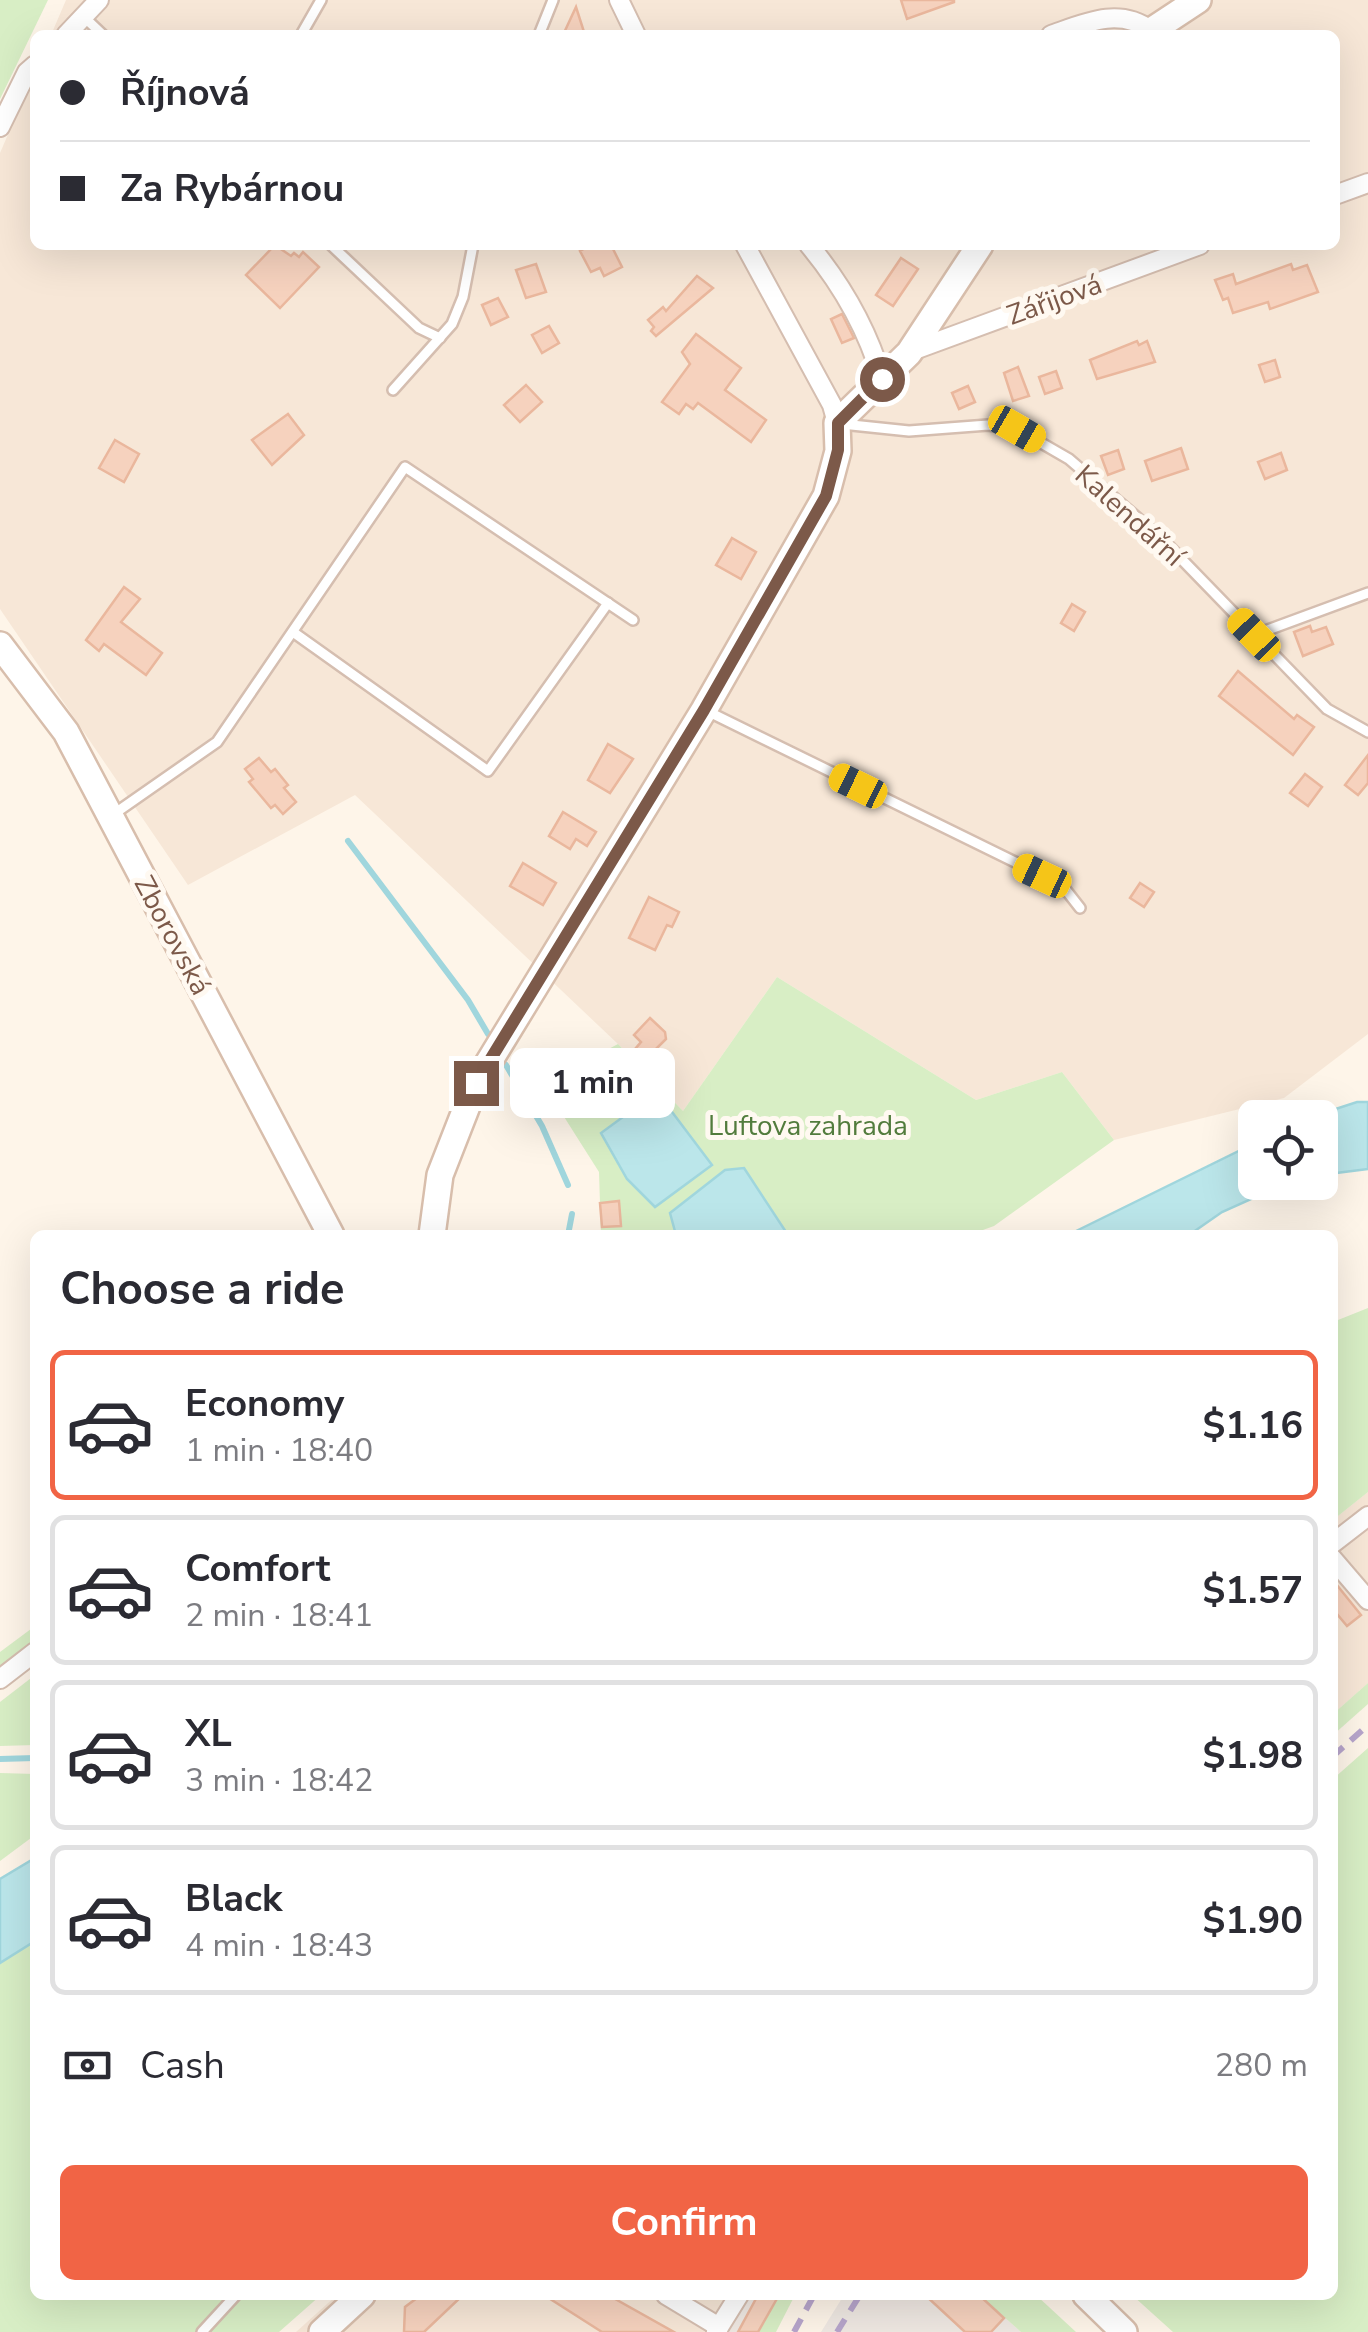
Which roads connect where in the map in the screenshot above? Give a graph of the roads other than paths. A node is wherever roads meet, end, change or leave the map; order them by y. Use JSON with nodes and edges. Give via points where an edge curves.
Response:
{"nodes":[{"id":1,"x":99,"y":0,"type":"edge"},
{"id":2,"x":321,"y":0,"type":"edge"},
{"id":3,"x":553,"y":0,"type":"edge"},
{"id":4,"x":619,"y":0,"type":"edge"},
{"id":5,"x":1198,"y":0,"type":"edge"},
{"id":6,"x":82,"y":16,"type":"junction"},
{"id":7,"x":70,"y":30,"type":"edge"},
{"id":8,"x":97,"y":30,"type":"edge"},
{"id":9,"x":304,"y":30,"type":"edge"},
{"id":10,"x":541,"y":30,"type":"edge"},
{"id":11,"x":634,"y":30,"type":"edge"},
{"id":12,"x":1067,"y":30,"type":"edge"},
{"id":13,"x":1145,"y":30,"type":"edge"},
{"id":14,"x":1151,"y":30,"type":"edge"},
{"id":15,"x":30,"y":69,"type":"edge"},
{"id":16,"x":0,"y":127,"type":"edge"},
{"id":17,"x":1368,"y":183,"type":"edge"},
{"id":18,"x":1340,"y":193,"type":"edge"},
{"id":19,"x":336,"y":250,"type":"edge"},
{"id":20,"x":471,"y":250,"type":"edge"},
{"id":21,"x":748,"y":250,"type":"edge"},
{"id":22,"x":813,"y":250,"type":"edge"},
{"id":23,"x":977,"y":250,"type":"edge"},
{"id":24,"x":1187,"y":250,"type":"edge"},
{"id":25,"x":440,"y":338,"type":"junction"},
{"id":26,"x":909,"y":353,"type":"junction"},
{"id":27,"x":882,"y":379,"type":"junction"},
{"id":28,"x":394,"y":390,"type":"dead end"},
{"id":29,"x":838,"y":423,"type":"junction"},
{"id":30,"x":1368,"y":593,"type":"edge"},
{"id":31,"x":608,"y":603,"type":"junction"},
{"id":32,"x":633,"y":620,"type":"dead end"},
{"id":33,"x":293,"y":632,"type":"junction"},
{"id":34,"x":1254,"y":635,"type":"junction"},
{"id":35,"x":0,"y":645,"type":"edge"},
{"id":36,"x":704,"y":710,"type":"junction"},
{"id":37,"x":1368,"y":732,"type":"edge"},
{"id":38,"x":110,"y":816,"type":"junction"},
{"id":39,"x":1080,"y":908,"type":"dead end"},
{"id":40,"x":328,"y":1230,"type":"edge"},
{"id":41,"x":433,"y":1230,"type":"edge"},
{"id":42,"x":1368,"y":1516,"type":"edge"},
{"id":43,"x":1338,"y":1539,"type":"edge"},
{"id":44,"x":1338,"y":1565,"type":"edge"},
{"id":45,"x":1368,"y":1600,"type":"edge"},
{"id":46,"x":30,"y":1656,"type":"edge"},
{"id":47,"x":0,"y":1679,"type":"edge"},
{"id":48,"x":231,"y":2300,"type":"edge"},
{"id":49,"x":357,"y":2300,"type":"edge"},
{"id":50,"x":673,"y":2300,"type":"edge"},
{"id":51,"x":736,"y":2300,"type":"edge"},
{"id":52,"x":1091,"y":2300,"type":"edge"},
{"id":53,"x":718,"y":2330,"type":"edge"},
{"id":54,"x":202,"y":2332,"type":"edge"},
{"id":55,"x":322,"y":2332,"type":"edge"},
{"id":56,"x":1124,"y":2332,"type":"edge"}],
"edges":[{"from":1,"to":6,"type":"street"},
{"from":2,"to":9,"type":"lane"},
{"from":3,"to":10,"type":"lane"},
{"from":4,"to":11,"type":"street"},
{"from":5,"to":14,"type":"street"},
{"from":6,"to":7,"type":"street"},
{"from":6,"to":8,"type":"lane"},
{"from":12,"to":13,"type":"street","via":[[1124,17]]},
{"from":15,"to":16,"type":"street"},
{"from":17,"to":18,"type":"street"},
{"from":19,"to":25,"type":"lane","via":[[419,328]]},
{"from":20,"to":25,"type":"lane","via":[[463,297]]},
{"from":21,"to":29,"type":"street"},
{"from":22,"to":27,"type":"street","via":[[861,322]]},
{"from":23,"to":26,"type":"street"},
{"from":24,"to":26,"type":"street","name":"Zářijová"},
{"from":25,"to":28,"type":"lane"},
{"from":26,"to":27,"type":"street"},
{"from":27,"to":29,"type":"street"},
{"from":29,"to":34,"type":"lane","name":"Kalendářní","via":[[909,431],[1017,429],[1068,459],[1162,539]]},
{"from":29,"to":36,"type":"street","via":[[826,496]]},
{"from":30,"to":34,"type":"lane"},
{"from":31,"to":32,"type":"lane"},
{"from":31,"to":33,"type":"lane","via":[[404,467]]},
{"from":31,"to":33,"type":"lane","via":[[488,771]]},
{"from":33,"to":38,"type":"lane","via":[[216,742]]},
{"from":34,"to":37,"type":"lane","name":"Kalendářní","via":[[1328,709]]},
{"from":35,"to":38,"type":"street","name":"Zborovská","via":[[66,732]]},
{"from":36,"to":39,"type":"lane","via":[[1062,886]]},
{"from":36,"to":41,"type":"street","via":[[476,1083],[440,1175]]},
{"from":38,"to":40,"type":"street","name":"Zborovská"},
{"from":42,"to":43,"type":"street"},
{"from":44,"to":45,"type":"street"},
{"from":46,"to":47,"type":"street"},
{"from":48,"to":54,"type":"lane"},
{"from":49,"to":55,"type":"street"},
{"from":50,"to":53,"type":"street"},
{"from":51,"to":53,"type":"street"},
{"from":52,"to":56,"type":"street"}]}
